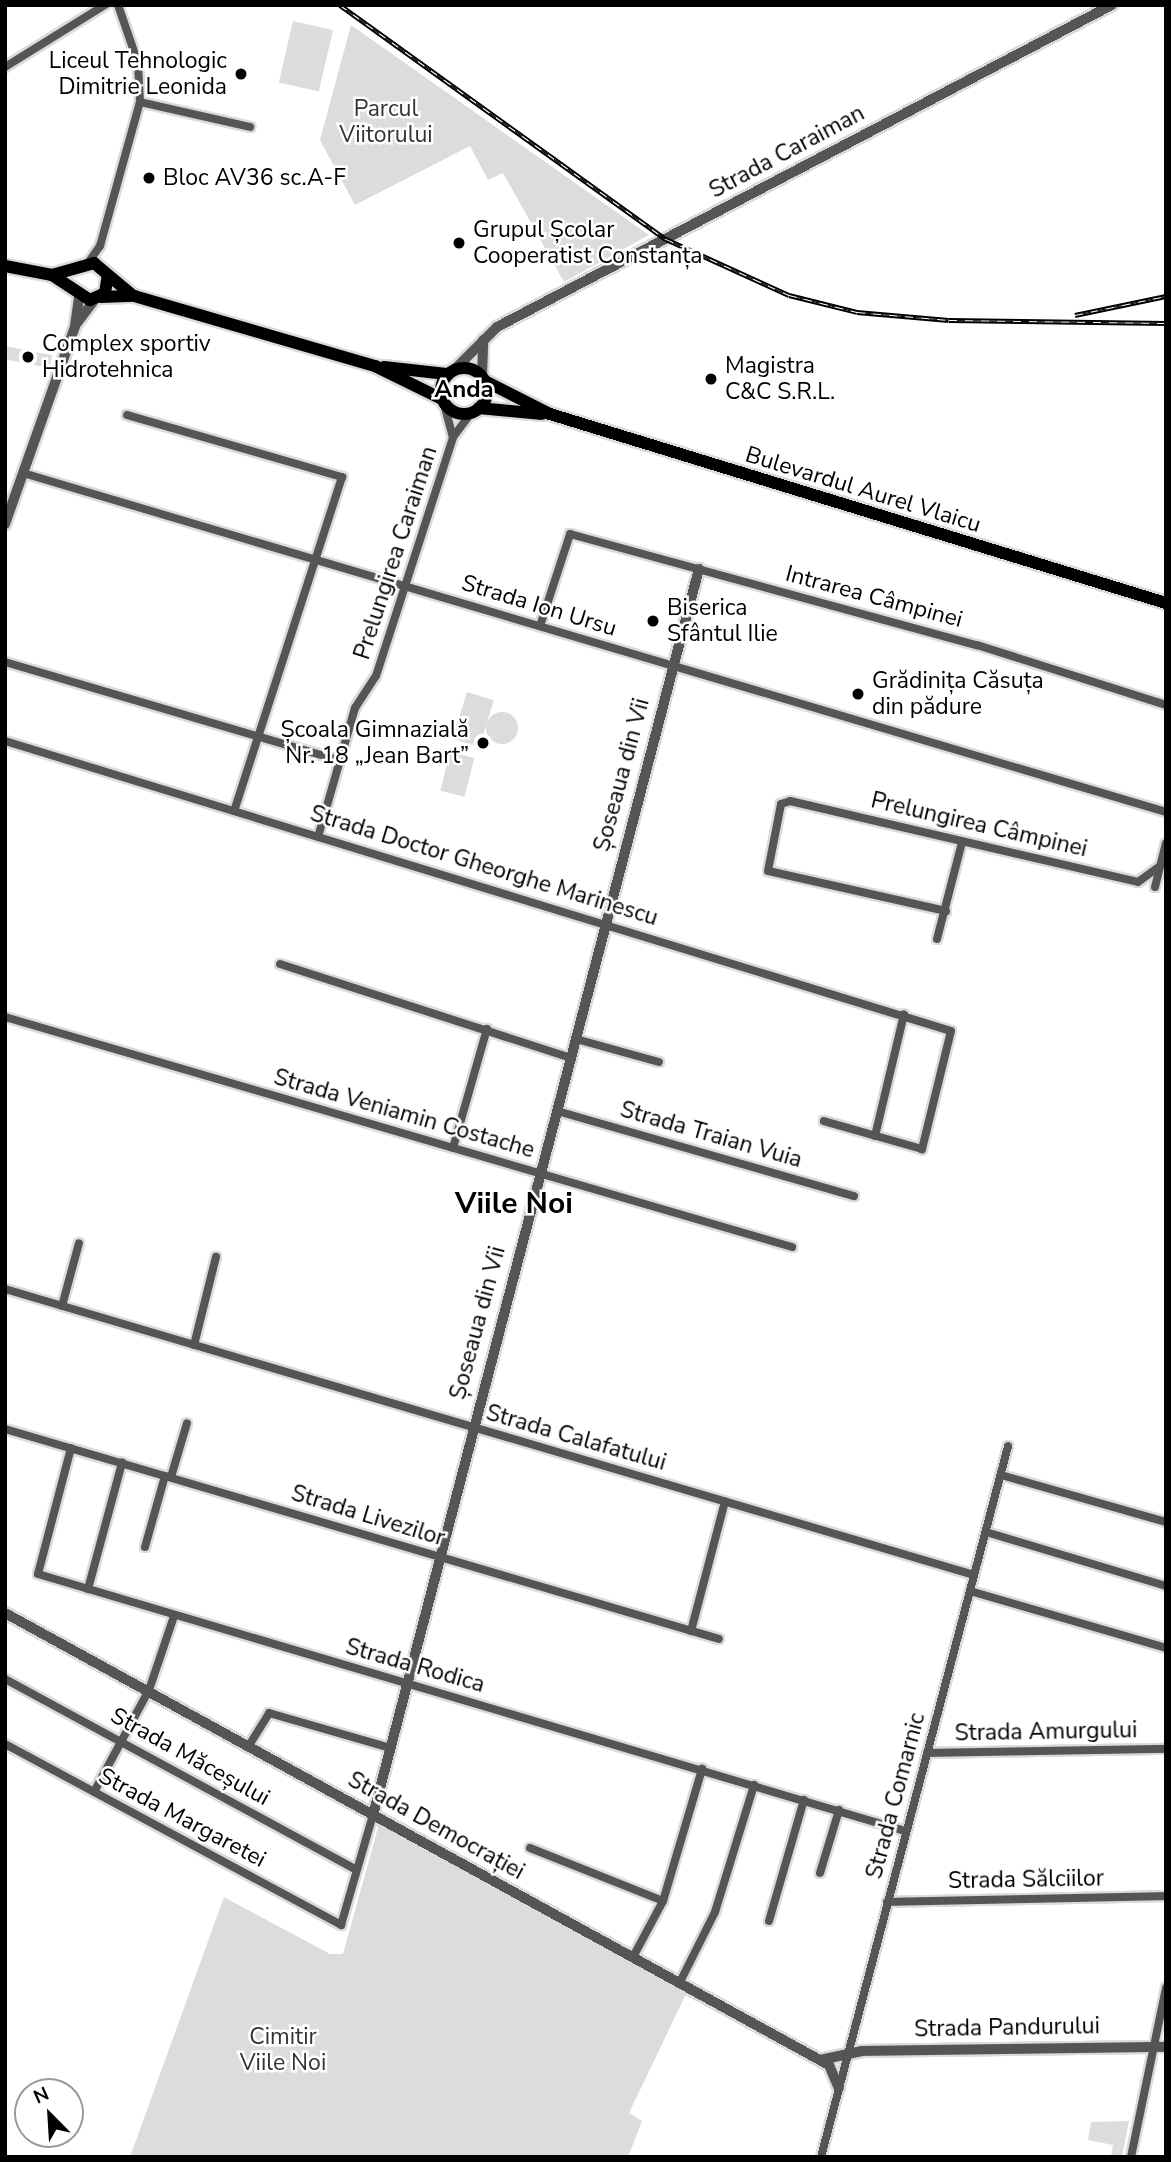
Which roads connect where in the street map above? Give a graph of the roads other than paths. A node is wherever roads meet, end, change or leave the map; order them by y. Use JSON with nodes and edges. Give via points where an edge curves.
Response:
{"nodes":[{"id":1,"x":105,"y":5,"type":"edge"},
{"id":2,"x":118,"y":5,"type":"edge"},
{"id":3,"x":1112,"y":5,"type":"edge"},
{"id":4,"x":5,"y":67,"type":"edge"},
{"id":5,"x":140,"y":102,"type":"junction"},
{"id":6,"x":250,"y":127,"type":"dead end"},
{"id":7,"x":100,"y":246,"type":"junction"},
{"id":8,"x":5,"y":266,"type":"edge"},
{"id":9,"x":83,"y":266,"type":"junction"},
{"id":10,"x":106,"y":272,"type":"junction"},
{"id":11,"x":52,"y":275,"type":"junction"},
{"id":12,"x":77,"y":294,"type":"junction"},
{"id":13,"x":134,"y":296,"type":"junction"},
{"id":14,"x":98,"y":298,"type":"junction"},
{"id":15,"x":75,"y":326,"type":"junction"},
{"id":16,"x":483,"y":340,"type":"junction"},
{"id":17,"x":375,"y":366,"type":"junction"},
{"id":18,"x":451,"y":371,"type":"junction"},
{"id":19,"x":483,"y":378,"type":"junction"},
{"id":20,"x":443,"y":401,"type":"junction"},
{"id":21,"x":475,"y":410,"type":"junction"},
{"id":22,"x":550,"y":414,"type":"junction"},
{"id":23,"x":127,"y":415,"type":"dead end"},
{"id":24,"x":453,"y":437,"type":"junction"},
{"id":25,"x":23,"y":473,"type":"junction"},
{"id":26,"x":5,"y":524,"type":"edge"},
{"id":27,"x":318,"y":560,"type":"junction"},
{"id":28,"x":699,"y":569,"type":"junction"},
{"id":29,"x":405,"y":586,"type":"junction"},
{"id":30,"x":1166,"y":603,"type":"edge"},
{"id":31,"x":540,"y":626,"type":"junction"},
{"id":32,"x":5,"y":662,"type":"edge"},
{"id":33,"x":673,"y":666,"type":"junction"},
{"id":34,"x":1166,"y":705,"type":"edge"},
{"id":35,"x":259,"y":735,"type":"junction"},
{"id":36,"x":5,"y":741,"type":"edge"},
{"id":37,"x":339,"y":760,"type":"junction"},
{"id":38,"x":234,"y":811,"type":"junction"},
{"id":39,"x":1166,"y":812,"type":"edge"},
{"id":40,"x":318,"y":837,"type":"junction"},
{"id":41,"x":962,"y":842,"type":"junction"},
{"id":42,"x":1166,"y":843,"type":"edge"},
{"id":43,"x":1160,"y":866,"type":"junction"},
{"id":44,"x":1155,"y":887,"type":"dead end"},
{"id":45,"x":946,"y":911,"type":"junction"},
{"id":46,"x":605,"y":922,"type":"junction"},
{"id":47,"x":937,"y":939,"type":"dead end"},
{"id":48,"x":280,"y":964,"type":"dead end"},
{"id":49,"x":904,"y":1014,"type":"junction"},
{"id":50,"x":5,"y":1017,"type":"edge"},
{"id":51,"x":488,"y":1029,"type":"junction"},
{"id":52,"x":576,"y":1039,"type":"junction"},
{"id":53,"x":571,"y":1058,"type":"junction"},
{"id":54,"x":659,"y":1062,"type":"dead end"},
{"id":55,"x":557,"y":1111,"type":"junction"},
{"id":56,"x":824,"y":1121,"type":"dead end"},
{"id":57,"x":875,"y":1136,"type":"junction"},
{"id":58,"x":453,"y":1148,"type":"junction"},
{"id":59,"x":539,"y":1174,"type":"junction"},
{"id":60,"x":854,"y":1196,"type":"dead end"},
{"id":61,"x":79,"y":1243,"type":"dead end"},
{"id":62,"x":793,"y":1247,"type":"dead end"},
{"id":63,"x":216,"y":1257,"type":"dead end"},
{"id":64,"x":5,"y":1289,"type":"edge"},
{"id":65,"x":62,"y":1306,"type":"junction"},
{"id":66,"x":194,"y":1345,"type":"junction"},
{"id":67,"x":187,"y":1423,"type":"dead end"},
{"id":68,"x":472,"y":1428,"type":"junction"},
{"id":69,"x":5,"y":1429,"type":"edge"},
{"id":70,"x":1008,"y":1446,"type":"dead end"},
{"id":71,"x":71,"y":1448,"type":"junction"},
{"id":72,"x":122,"y":1463,"type":"junction"},
{"id":73,"x":1001,"y":1475,"type":"junction"},
{"id":74,"x":168,"y":1477,"type":"junction"},
{"id":75,"x":725,"y":1501,"type":"junction"},
{"id":76,"x":1166,"y":1522,"type":"edge"},
{"id":77,"x":986,"y":1532,"type":"junction"},
{"id":78,"x":145,"y":1546,"type":"dead end"},
{"id":79,"x":439,"y":1558,"type":"junction"},
{"id":80,"x":974,"y":1575,"type":"junction"},
{"id":81,"x":1166,"y":1586,"type":"edge"},
{"id":82,"x":88,"y":1590,"type":"junction"},
{"id":83,"x":970,"y":1591,"type":"junction"},
{"id":84,"x":5,"y":1613,"type":"edge"},
{"id":85,"x":174,"y":1616,"type":"junction"},
{"id":86,"x":691,"y":1630,"type":"junction"},
{"id":87,"x":719,"y":1639,"type":"dead end"},
{"id":88,"x":1166,"y":1648,"type":"edge"},
{"id":89,"x":5,"y":1679,"type":"edge"},
{"id":90,"x":406,"y":1684,"type":"junction"},
{"id":91,"x":149,"y":1690,"type":"junction"},
{"id":92,"x":122,"y":1742,"type":"junction"},
{"id":93,"x":5,"y":1744,"type":"edge"},
{"id":94,"x":248,"y":1747,"type":"junction"},
{"id":95,"x":390,"y":1748,"type":"junction"},
{"id":96,"x":1166,"y":1749,"type":"edge"},
{"id":97,"x":928,"y":1753,"type":"junction"},
{"id":98,"x":702,"y":1769,"type":"junction"},
{"id":99,"x":754,"y":1785,"type":"junction"},
{"id":100,"x":94,"y":1792,"type":"junction"},
{"id":101,"x":804,"y":1800,"type":"junction"},
{"id":102,"x":839,"y":1811,"type":"junction"},
{"id":103,"x":373,"y":1815,"type":"junction"},
{"id":104,"x":905,"y":1830,"type":"junction"},
{"id":105,"x":530,"y":1848,"type":"dead end"},
{"id":106,"x":357,"y":1870,"type":"junction"},
{"id":107,"x":820,"y":1873,"type":"dead end"},
{"id":108,"x":1166,"y":1896,"type":"edge"},
{"id":109,"x":663,"y":1901,"type":"junction"},
{"id":110,"x":887,"y":1902,"type":"junction"},
{"id":111,"x":769,"y":1921,"type":"dead end"},
{"id":112,"x":341,"y":1925,"type":"joint"},
{"id":113,"x":633,"y":1957,"type":"junction"},
{"id":114,"x":680,"y":1982,"type":"junction"},
{"id":115,"x":1166,"y":1988,"type":"edge"},
{"id":116,"x":1160,"y":2048,"type":"edge"},
{"id":117,"x":849,"y":2051,"type":"junction"},
{"id":118,"x":820,"y":2060,"type":"junction"},
{"id":119,"x":839,"y":2088,"type":"junction"},
{"id":120,"x":821,"y":2157,"type":"edge"},
{"id":121,"x":1131,"y":2157,"type":"edge"}],
"edges":[{"from":1,"to":4,"type":"street"},
{"from":2,"to":5,"type":"street","via":[[138,63]]},
{"from":3,"to":16,"type":"street","name":"Strada Caraiman"},
{"from":5,"to":6,"type":"street"},
{"from":5,"to":7,"type":"street"},
{"from":7,"to":9,"type":"street"},
{"from":7,"to":10,"type":"street"},
{"from":8,"to":11,"type":"main road"},
{"from":9,"to":10,"type":"main road"},
{"from":9,"to":11,"type":"main road"},
{"from":9,"to":12,"type":"main road"},
{"from":10,"to":13,"type":"main road"},
{"from":10,"to":14,"type":"main road"},
{"from":11,"to":12,"type":"main road"},
{"from":12,"to":14,"type":"main road"},
{"from":12,"to":15,"type":"street"},
{"from":13,"to":14,"type":"main road"},
{"from":13,"to":17,"type":"main road"},
{"from":14,"to":15,"type":"street"},
{"from":15,"to":25,"type":"street"},
{"from":16,"to":18,"type":"street","name":"Strada Caraiman"},
{"from":16,"to":19,"type":"street"},
{"from":17,"to":18,"type":"main road"},
{"from":17,"to":20,"type":"main road"},
{"from":18,"to":19,"type":"main road","name":"Bulevardul Aurel Vlaicu"},
{"from":18,"to":20,"type":"main road"},
{"from":19,"to":21,"type":"main road"},
{"from":19,"to":22,"type":"main road","name":"Bulevardul Aurel Vlaicu"},
{"from":20,"to":21,"type":"main road","name":"Bulevardul Aurel Vlaicu"},
{"from":20,"to":24,"type":"street","name":"Prelungirea Caraiman"},
{"from":21,"to":22,"type":"main road","name":"Bulevardul Aurel Vlaicu"},
{"from":21,"to":24,"type":"street","name":"Prelungirea Caraiman"},
{"from":22,"to":30,"type":"main road","name":"Bulevardul Aurel Vlaicu"},
{"from":23,"to":27,"type":"street","via":[[342,477]]},
{"from":24,"to":29,"type":"street","name":"Prelungirea Caraiman"},
{"from":25,"to":26,"type":"street"},
{"from":25,"to":27,"type":"street","name":"Strada Ion Ursu"},
{"from":27,"to":29,"type":"street","name":"Strada Ion Ursu"},
{"from":27,"to":35,"type":"street"},
{"from":28,"to":31,"type":"street","name":"Intrarea Câmpinei","via":[[570,534]]},
{"from":28,"to":33,"type":"street","name":"Șoseaua din Vii"},
{"from":28,"to":34,"type":"street","name":"Intrarea Câmpinei","via":[[977,645]]},
{"from":29,"to":31,"type":"street","name":"Strada Ion Ursu"},
{"from":29,"to":37,"type":"street","name":"Prelungirea Caraiman","via":[[376,677],[355,708]]},
{"from":31,"to":33,"type":"street","name":"Strada Ion Ursu"},
{"from":32,"to":35,"type":"street"},
{"from":33,"to":39,"type":"street","name":"Strada Ion Ursu"},
{"from":33,"to":46,"type":"street","name":"Șoseaua din Vii"},
{"from":35,"to":37,"type":"street"},
{"from":35,"to":38,"type":"street"},
{"from":36,"to":38,"type":"street","name":"Strada Doctor Gheorghe Marinescu"},
{"from":37,"to":40,"type":"street","name":"Prelungirea Caraiman"},
{"from":38,"to":40,"type":"street","name":"Strada Doctor Gheorghe Marinescu"},
{"from":40,"to":46,"type":"street","name":"Strada Doctor Gheorghe Marinescu"},
{"from":41,"to":43,"type":"street","name":"Prelungirea Câmpinei","via":[[1138,882]]},
{"from":41,"to":45,"type":"street"},
{"from":41,"to":45,"type":"street","name":"Prelungirea Câmpinei","via":[[790,801],[781,804],[768,871]]},
{"from":42,"to":43,"type":"street"},
{"from":43,"to":44,"type":"street"},
{"from":45,"to":47,"type":"street"},
{"from":46,"to":49,"type":"street","name":"Strada Doctor Gheorghe Marinescu"},
{"from":46,"to":52,"type":"street","name":"Șoseaua din Vii"},
{"from":48,"to":51,"type":"street"},
{"from":49,"to":57,"type":"street"},
{"from":49,"to":57,"type":"street","name":"Strada Doctor Gheorghe Marinescu","via":[[951,1031],[922,1149]]},
{"from":50,"to":58,"type":"street","name":"Strada Veniamin Costache"},
{"from":51,"to":53,"type":"street"},
{"from":51,"to":58,"type":"street"},
{"from":52,"to":53,"type":"street","name":"Șoseaua din Vii"},
{"from":52,"to":54,"type":"street"},
{"from":53,"to":55,"type":"street","name":"Șoseaua din Vii"},
{"from":55,"to":59,"type":"street","name":"Șoseaua din Vii"},
{"from":55,"to":60,"type":"street","name":"Strada Traian Vuia"},
{"from":56,"to":57,"type":"street"},
{"from":58,"to":59,"type":"street","name":"Strada Veniamin Costache"},
{"from":59,"to":62,"type":"street","name":"Strada Veniamin Costache"},
{"from":59,"to":68,"type":"street","name":"Șoseaua din Vii"},
{"from":61,"to":65,"type":"street"},
{"from":63,"to":66,"type":"street"},
{"from":64,"to":65,"type":"street","name":"Strada Calafatului"},
{"from":65,"to":66,"type":"street","name":"Strada Calafatului"},
{"from":66,"to":68,"type":"street","name":"Strada Calafatului"},
{"from":67,"to":74,"type":"street"},
{"from":68,"to":75,"type":"street","name":"Strada Calafatului"},
{"from":68,"to":79,"type":"street","name":"Șoseaua din Vii"},
{"from":69,"to":71,"type":"street","name":"Strada Livezilor"},
{"from":70,"to":73,"type":"street","name":"Strada Comarnic"},
{"from":71,"to":72,"type":"street","name":"Strada Livezilor"},
{"from":71,"to":82,"type":"street","name":"Strada Rodica","via":[[38,1574]]},
{"from":72,"to":74,"type":"street","name":"Strada Livezilor"},
{"from":72,"to":82,"type":"street"},
{"from":73,"to":76,"type":"street"},
{"from":73,"to":77,"type":"street","name":"Strada Comarnic"},
{"from":74,"to":78,"type":"street"},
{"from":74,"to":79,"type":"street","name":"Strada Livezilor"},
{"from":75,"to":80,"type":"street","name":"Strada Calafatului"},
{"from":75,"to":86,"type":"street"},
{"from":77,"to":80,"type":"street","name":"Strada Comarnic"},
{"from":77,"to":81,"type":"street"},
{"from":79,"to":86,"type":"street","name":"Strada Livezilor"},
{"from":79,"to":90,"type":"street","name":"Șoseaua din Vii"},
{"from":80,"to":83,"type":"street","name":"Strada Comarnic"},
{"from":82,"to":85,"type":"street","name":"Strada Rodica"},
{"from":83,"to":88,"type":"street"},
{"from":83,"to":97,"type":"street","name":"Strada Comarnic"},
{"from":84,"to":91,"type":"street","name":"Strada Democrației"},
{"from":85,"to":90,"type":"street","name":"Strada Rodica"},
{"from":85,"to":91,"type":"street"},
{"from":86,"to":87,"type":"street","name":"Strada Livezilor"},
{"from":89,"to":92,"type":"street","name":"Strada Măceșului"},
{"from":90,"to":95,"type":"street","name":"Șoseaua din Vii"},
{"from":90,"to":98,"type":"street","name":"Strada Rodica"},
{"from":91,"to":92,"type":"street"},
{"from":91,"to":94,"type":"street","name":"Strada Democrației"},
{"from":92,"to":100,"type":"street"},
{"from":92,"to":106,"type":"street","name":"Strada Măceșului"},
{"from":93,"to":100,"type":"street","name":"Strada Margaretei"},
{"from":94,"to":95,"type":"street","via":[[269,1713]]},
{"from":94,"to":103,"type":"street","name":"Strada Democrației"},
{"from":95,"to":103,"type":"street","name":"Șoseaua din Vii"},
{"from":96,"to":97,"type":"street","name":"Strada Amurgului"},
{"from":97,"to":104,"type":"street","name":"Strada Comarnic"},
{"from":98,"to":99,"type":"street","name":"Strada Rodica"},
{"from":98,"to":109,"type":"street"},
{"from":99,"to":101,"type":"street","name":"Strada Rodica"},
{"from":99,"to":114,"type":"street","via":[[715,1912]]},
{"from":100,"to":112,"type":"street","name":"Strada Margaretei"},
{"from":101,"to":102,"type":"street","name":"Strada Rodica"},
{"from":101,"to":111,"type":"street"},
{"from":102,"to":104,"type":"street","name":"Strada Rodica"},
{"from":102,"to":107,"type":"street"},
{"from":103,"to":106,"type":"street","name":"Șoseaua din Vii"},
{"from":103,"to":113,"type":"street","name":"Strada Democrației"},
{"from":104,"to":110,"type":"street","name":"Strada Comarnic"},
{"from":105,"to":109,"type":"street"},
{"from":106,"to":112,"type":"street","name":"Șoseaua din Vii"},
{"from":108,"to":110,"type":"street","name":"Strada Sălciilor"},
{"from":109,"to":113,"type":"street"},
{"from":110,"to":117,"type":"street","name":"Strada Comarnic"},
{"from":113,"to":114,"type":"street","name":"Strada Democrației"},
{"from":114,"to":118,"type":"street","name":"Strada Democrației"},
{"from":115,"to":116,"type":"street"},
{"from":116,"to":117,"type":"street","name":"Strada Pandurului"},
{"from":116,"to":121,"type":"street"},
{"from":117,"to":118,"type":"street"},
{"from":117,"to":119,"type":"street","name":"Strada Comarnic"},
{"from":118,"to":119,"type":"street","via":[[836,2073]]},
{"from":119,"to":120,"type":"street","name":"Strada Comarnic"}]}
